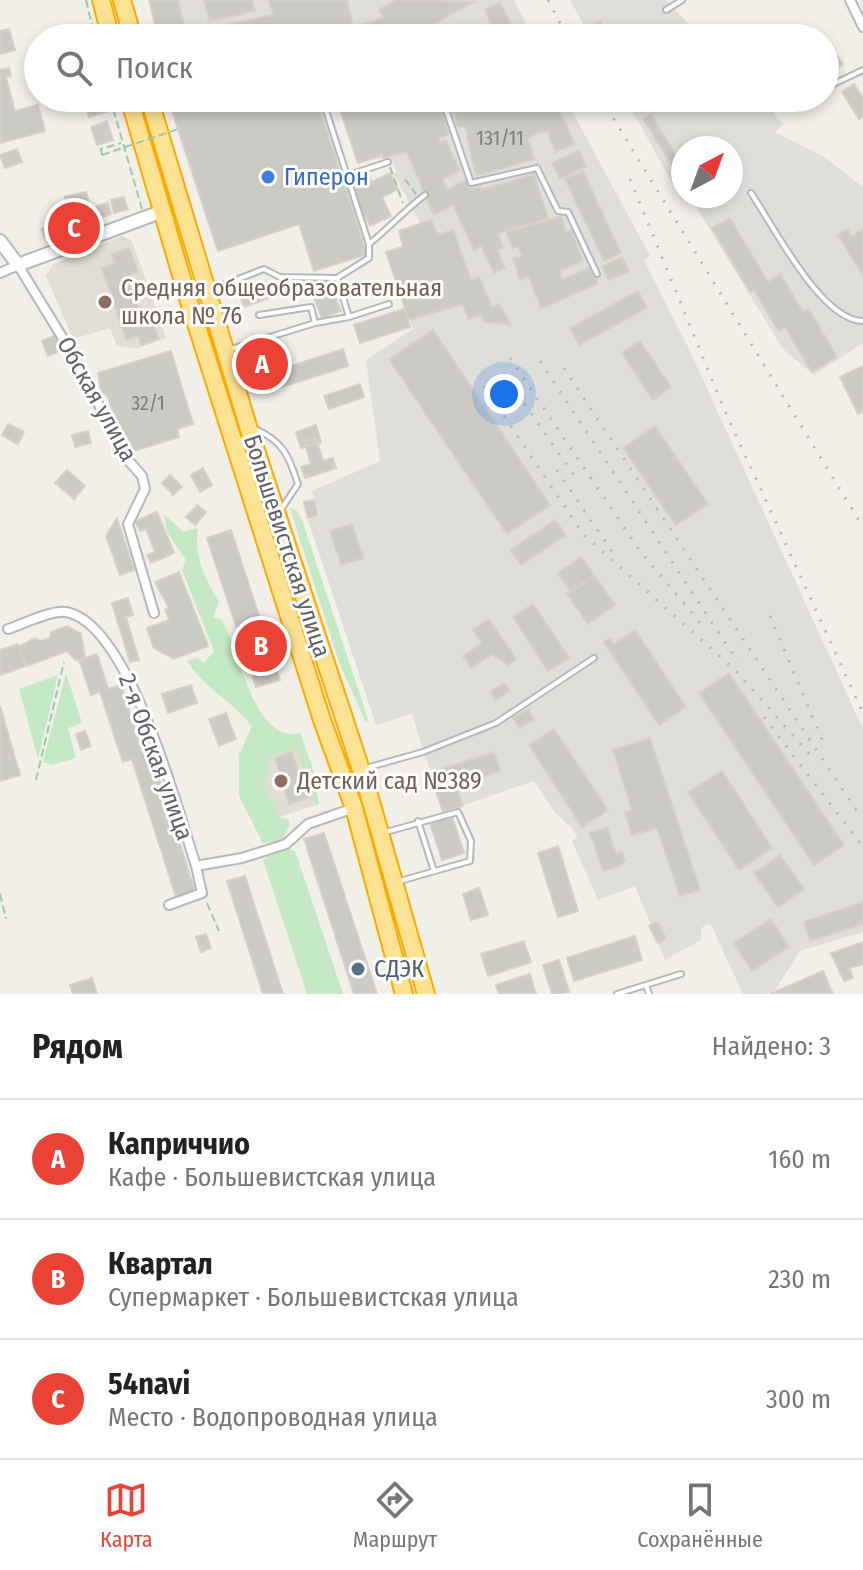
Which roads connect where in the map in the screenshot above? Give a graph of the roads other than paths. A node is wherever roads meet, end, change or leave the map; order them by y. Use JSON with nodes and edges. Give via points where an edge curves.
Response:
{"nodes":[{"id":1,"x":101,"y":0,"type":"edge"},
{"id":2,"x":122,"y":0,"type":"edge"},
{"id":3,"x":682,"y":0,"type":"edge"},
{"id":4,"x":850,"y":0,"type":"edge"},
{"id":5,"x":666,"y":10,"type":"dead end"},
{"id":6,"x":107,"y":24,"type":"edge"},
{"id":7,"x":129,"y":24,"type":"edge"},
{"id":8,"x":863,"y":27,"type":"edge"},
{"id":9,"x":863,"y":70,"type":"edge"},
{"id":10,"x":839,"y":81,"type":"edge"},
{"id":11,"x":133,"y":112,"type":"edge"},
{"id":12,"x":153,"y":112,"type":"edge"},
{"id":13,"x":326,"y":112,"type":"edge"},
{"id":14,"x":447,"y":112,"type":"edge"},
{"id":15,"x":388,"y":162,"type":"road end"},
{"id":16,"x":346,"y":176,"type":"junction"},
{"id":17,"x":751,"y":193,"type":"dead end"},
{"id":18,"x":423,"y":197,"type":"road end"},
{"id":19,"x":163,"y":211,"type":"junction"},
{"id":20,"x":0,"y":241,"type":"edge"},
{"id":21,"x":369,"y":244,"type":"junction"},
{"id":22,"x":18,"y":265,"type":"junction"},
{"id":23,"x":0,"y":273,"type":"edge"},
{"id":24,"x":597,"y":274,"type":"dead end"},
{"id":25,"x":337,"y":278,"type":"junction"},
{"id":26,"x":207,"y":291,"type":"junction"},
{"id":27,"x":389,"y":304,"type":"dead end"},
{"id":28,"x":259,"y":315,"type":"dead end"},
{"id":29,"x":349,"y":317,"type":"junction"},
{"id":30,"x":863,"y":321,"type":"edge"},
{"id":31,"x":315,"y":323,"type":"junction"},
{"id":32,"x":225,"y":351,"type":"junction"},
{"id":33,"x":248,"y":426,"type":"junction"},
{"id":34,"x":277,"y":517,"type":"junction"},
{"id":35,"x":154,"y":613,"type":"dead end"},
{"id":36,"x":8,"y":629,"type":"dead end"},
{"id":37,"x":594,"y":658,"type":"dead end"},
{"id":38,"x":361,"y":769,"type":"junction"},
{"id":39,"x":341,"y":775,"type":"junction"},
{"id":40,"x":354,"y":808,"type":"junction"},
{"id":41,"x":418,"y":821,"type":"junction"},
{"id":42,"x":380,"y":834,"type":"junction"},
{"id":43,"x":196,"y":866,"type":"junction"},
{"id":44,"x":434,"y":871,"type":"junction"},
{"id":45,"x":394,"y":882,"type":"junction"},
{"id":46,"x":169,"y":905,"type":"dead end"},
{"id":47,"x":681,"y":974,"type":"dead end"},
{"id":48,"x":646,"y":985,"type":"junction"},
{"id":49,"x":404,"y":994,"type":"edge"},
{"id":50,"x":426,"y":994,"type":"edge"},
{"id":51,"x":617,"y":994,"type":"edge"},
{"id":52,"x":649,"y":994,"type":"edge"}],
"edges":[{"from":1,"to":6,"type":"highway"},
{"from":2,"to":7,"type":"highway"},
{"from":3,"to":5,"type":"lane"},
{"from":4,"to":8,"type":"street"},
{"from":9,"to":10,"type":"lane"},
{"from":11,"to":19,"type":"highway","name":"Большевистская улица"},
{"from":12,"to":26,"type":"highway","name":"Большевистская улица"},
{"from":13,"to":16,"type":"lane"},
{"from":14,"to":24,"type":"lane","via":[[471,183],[537,168],[558,211],[568,212]]},
{"from":15,"to":16,"type":"lane"},
{"from":16,"to":21,"type":"lane"},
{"from":17,"to":30,"type":"lane","via":[[819,296],[854,321]]},
{"from":18,"to":21,"type":"lane"},
{"from":19,"to":22,"type":"street"},
{"from":19,"to":39,"type":"highway","name":"Большевистская улица"},
{"from":20,"to":22,"type":"street","name":"Обская улица"},
{"from":21,"to":25,"type":"lane","via":[[369,258]]},
{"from":22,"to":23,"type":"street"},
{"from":22,"to":35,"type":"street","name":"Обская улица","via":[[108,410],[128,460],[142,476],[145,489],[128,524]]},
{"from":25,"to":26,"type":"lane","via":[[280,277],[264,269]]},
{"from":25,"to":29,"type":"lane"},
{"from":26,"to":32,"type":"highway","name":"Большевистская улица"},
{"from":27,"to":29,"type":"lane"},
{"from":28,"to":31,"type":"lane","via":[[311,307]]},
{"from":29,"to":31,"type":"lane"},
{"from":31,"to":32,"type":"lane"},
{"from":32,"to":33,"type":"highway","name":"Большевистская улица"},
{"from":33,"to":34,"type":"highway","name":"Большевистская улица"},
{"from":33,"to":34,"type":"lane","via":[[274,437],[291,462],[298,484]]},
{"from":34,"to":38,"type":"highway","name":"Большевистская улица"},
{"from":36,"to":43,"type":"street","name":"2-я Обская улица","via":[[63,611],[101,634],[123,667],[160,754]]},
{"from":37,"to":38,"type":"lane","via":[[496,723]]},
{"from":38,"to":39,"type":"lane"},
{"from":38,"to":42,"type":"highway","name":"Большевистская улица"},
{"from":39,"to":40,"type":"highway","name":"Большевистская улица"},
{"from":40,"to":43,"type":"street","name":"2-я Обская улица","via":[[308,824],[286,844]]},
{"from":40,"to":49,"type":"highway","name":"Большевистская улица"},
{"from":41,"to":42,"type":"lane"},
{"from":41,"to":44,"type":"lane"},
{"from":41,"to":44,"type":"lane","via":[[458,812],[471,841],[470,861]]},
{"from":42,"to":45,"type":"highway","name":"Большевистская улица"},
{"from":43,"to":46,"type":"street","via":[[202,893]]},
{"from":44,"to":45,"type":"lane"},
{"from":45,"to":50,"type":"highway","name":"Большевистская улица"},
{"from":47,"to":48,"type":"lane"},
{"from":48,"to":51,"type":"lane"},
{"from":48,"to":52,"type":"lane"}]}
